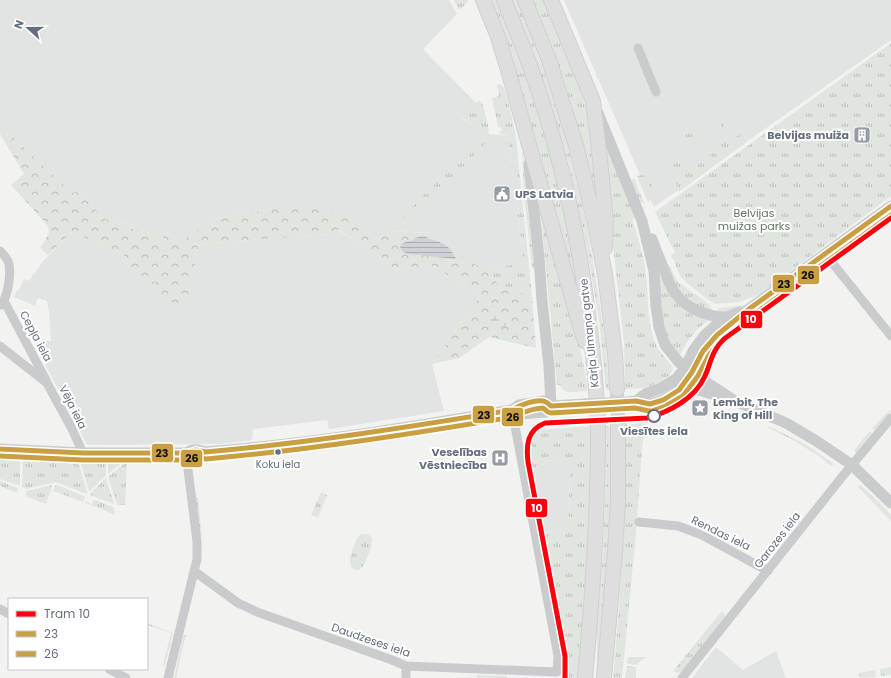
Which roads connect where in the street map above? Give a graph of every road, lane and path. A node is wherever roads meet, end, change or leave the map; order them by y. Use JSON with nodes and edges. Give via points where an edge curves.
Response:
{"nodes":[{"id":1,"x":483,"y":0,"type":"edge"},
{"id":2,"x":504,"y":0,"type":"edge"},
{"id":3,"x":525,"y":0,"type":"edge"},
{"id":4,"x":551,"y":0,"type":"edge"},
{"id":5,"x":638,"y":48,"type":"dead end"},
{"id":6,"x":656,"y":92,"type":"dead end"},
{"id":7,"x":592,"y":101,"type":"junction"},
{"id":8,"x":522,"y":120,"type":"junction"},
{"id":9,"x":891,"y":206,"type":"edge"},
{"id":10,"x":642,"y":221,"type":"junction"},
{"id":11,"x":0,"y":251,"type":"edge"},
{"id":12,"x":826,"y":254,"type":"junction"},
{"id":13,"x":605,"y":274,"type":"junction"},
{"id":14,"x":2,"y":303,"type":"edge"},
{"id":15,"x":748,"y":309,"type":"junction"},
{"id":16,"x":727,"y":317,"type":"junction"},
{"id":17,"x":891,"y":336,"type":"edge"},
{"id":18,"x":0,"y":346,"type":"edge"},
{"id":19,"x":593,"y":359,"type":"junction"},
{"id":20,"x":688,"y":370,"type":"junction"},
{"id":21,"x":47,"y":383,"type":"junction"},
{"id":22,"x":682,"y":386,"type":"junction"},
{"id":23,"x":617,"y":389,"type":"tunnel mouth"},
{"id":24,"x":735,"y":401,"type":"junction"},
{"id":25,"x":632,"y":402,"type":"junction"},
{"id":26,"x":552,"y":406,"type":"junction"},
{"id":27,"x":512,"y":410,"type":"junction"},
{"id":28,"x":891,"y":418,"type":"edge"},
{"id":29,"x":618,"y":425,"type":"tunnel mouth"},
{"id":30,"x":0,"y":449,"type":"edge"},
{"id":31,"x":186,"y":453,"type":"junction"},
{"id":32,"x":83,"y":454,"type":"junction"},
{"id":33,"x":852,"y":465,"type":"junction"},
{"id":34,"x":891,"y":503,"type":"edge"},
{"id":35,"x":639,"y":522,"type":"dead end"},
{"id":36,"x":194,"y":571,"type":"junction"},
{"id":37,"x":768,"y":571,"type":"junction"},
{"id":38,"x":406,"y":666,"type":"junction"},
{"id":39,"x":112,"y":670,"type":"edge"},
{"id":40,"x":126,"y":678,"type":"edge"},
{"id":41,"x":168,"y":678,"type":"edge"},
{"id":42,"x":406,"y":678,"type":"edge"},
{"id":43,"x":585,"y":678,"type":"edge"},
{"id":44,"x":604,"y":678,"type":"edge"},
{"id":45,"x":682,"y":678,"type":"edge"}],
"edges":[{"from":1,"to":8,"type":"highway","via":[[498,37]]},
{"from":2,"to":19,"type":"highway","name":"Kārļa Ulmaņa gatve","via":[[546,114],[572,211],[588,309]]},
{"from":3,"to":13,"type":"highway","name":"Kārļa Ulmaņa gatve","via":[[549,60],[577,148]]},
{"from":4,"to":7,"type":"highway"},
{"from":5,"to":6,"type":"street"},
{"from":7,"to":10,"type":"street"},
{"from":7,"to":13,"type":"highway","via":[[606,222]]},
{"from":8,"to":19,"type":"highway","via":[[582,333]]},
{"from":8,"to":26,"type":"street","via":[[531,172],[540,257]]},
{"from":9,"to":12,"type":"street"},
{"from":10,"to":16,"type":"street","via":[[674,292],[693,308],[714,316]]},
{"from":10,"to":20,"type":"street","via":[[654,271],[659,327],[666,345]]},
{"from":11,"to":14,"type":"street","name":"Cepļa iela","via":[[9,268],[9,282]]},
{"from":12,"to":15,"type":"street"},
{"from":12,"to":17,"type":"street"},
{"from":13,"to":23,"type":"highway","name":"Kārļa Ulmaņa gatve"},
{"from":14,"to":21,"type":"street","name":"Cepļa iela"},
{"from":15,"to":16,"type":"street"},
{"from":15,"to":20,"type":"street","via":[[709,343]]},
{"from":16,"to":20,"type":"street","via":[[704,336],[693,351]]},
{"from":18,"to":21,"type":"street","name":"Vēja iela"},
{"from":19,"to":43,"type":"highway","name":"Kārļa Ulmaņa gatve","via":[[598,440],[597,513]]},
{"from":20,"to":22,"type":"street"},
{"from":20,"to":24,"type":"street"},
{"from":20,"to":25,"type":"street","via":[[659,389]]},
{"from":21,"to":32,"type":"street","name":"Vēja iela"},
{"from":22,"to":24,"type":"street"},
{"from":22,"to":25,"type":"street","via":[[663,400],[650,404]]},
{"from":24,"to":33,"type":"street","via":[[786,423]]},
{"from":25,"to":26,"type":"street","bridge":true},
{"from":26,"to":27,"type":"street","via":[[544,401],[519,405]]},
{"from":27,"to":31,"type":"street","via":[[298,443],[205,452],[190,450]]},
{"from":27,"to":38,"type":"street","name":"Daudzeses iela","via":[[558,656],[557,672]]},
{"from":28,"to":33,"type":"street","name":"Garozes iela"},
{"from":29,"to":44,"type":"highway","via":[[618,501]]},
{"from":30,"to":32,"type":"street"},
{"from":31,"to":32,"type":"street"},
{"from":31,"to":36,"type":"street","via":[[197,542]]},
{"from":33,"to":34,"type":"street"},
{"from":33,"to":37,"type":"street","name":"Garozes iela"},
{"from":35,"to":37,"type":"street","name":"Rendas iela","via":[[678,526],[702,535]]},
{"from":36,"to":38,"type":"street","name":"Daudzeses iela","via":[[238,603],[257,612]]},
{"from":36,"to":41,"type":"street"},
{"from":37,"to":45,"type":"street","name":"Garozes iela"},
{"from":38,"to":42,"type":"street"},
{"from":39,"to":40,"type":"street"}]}
